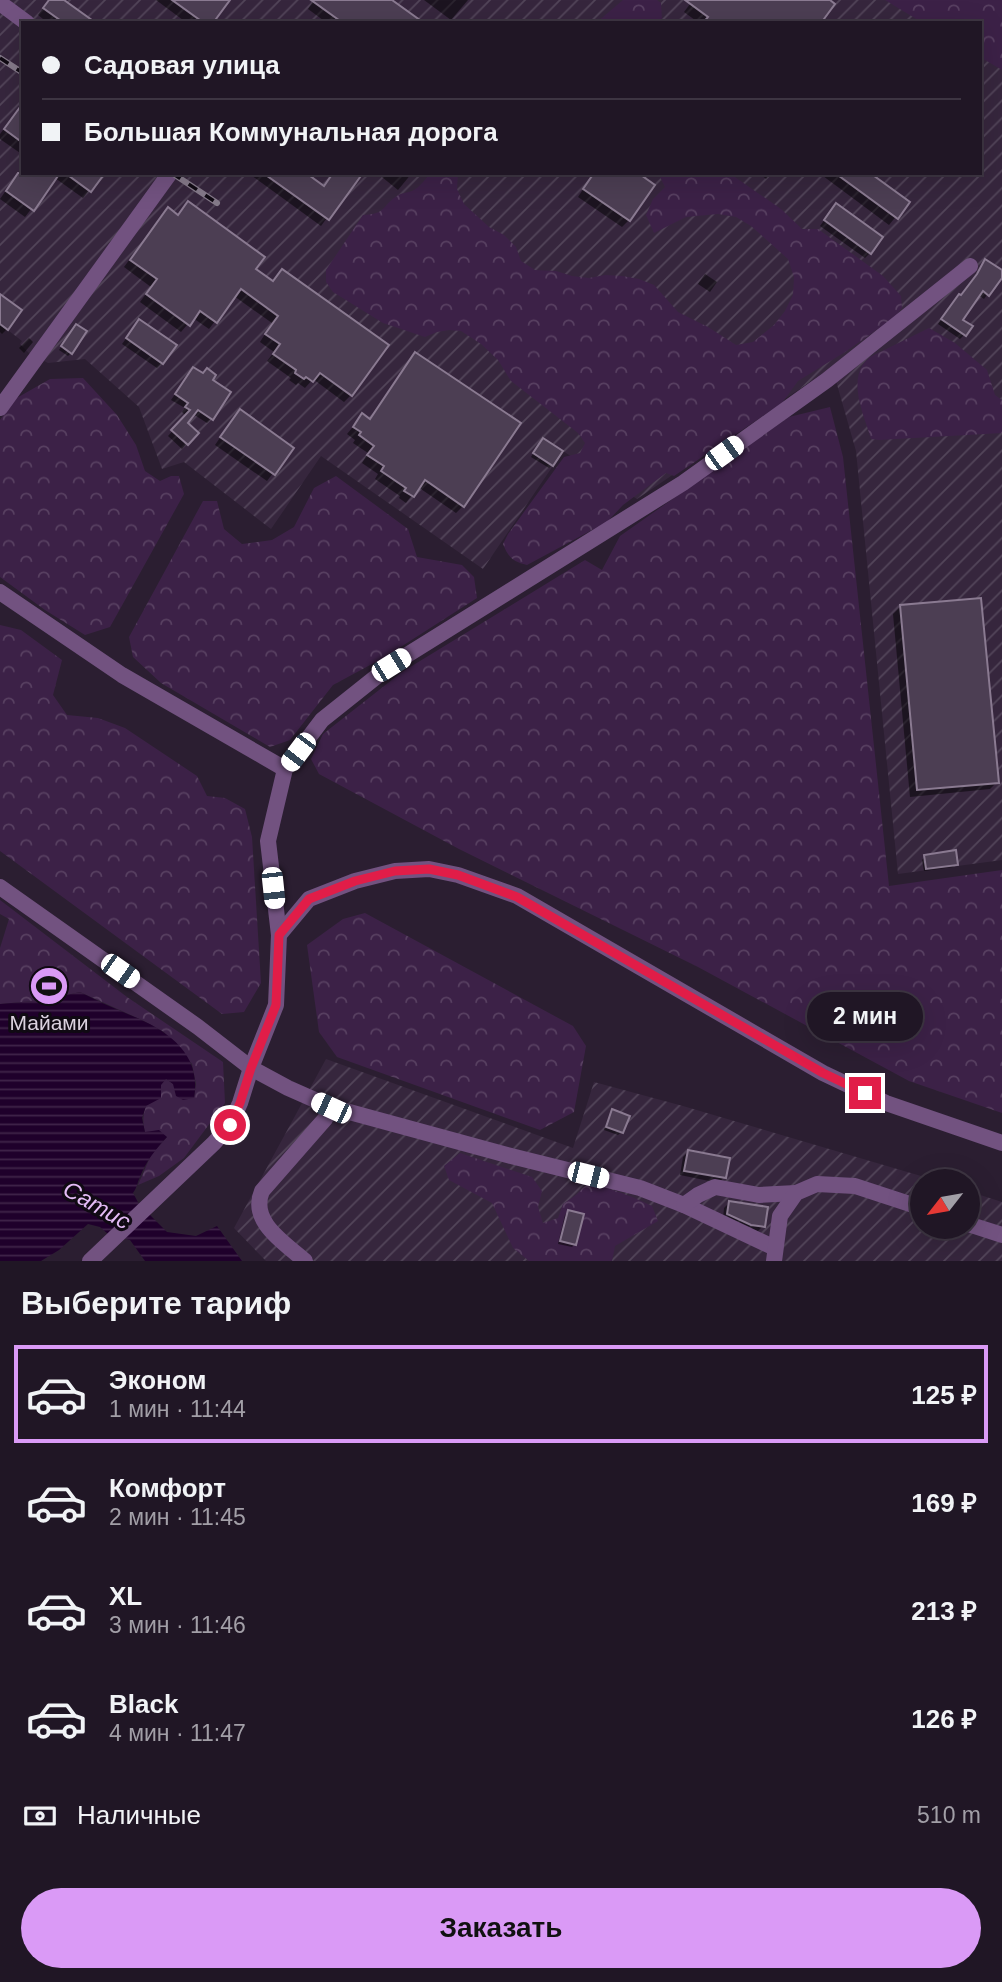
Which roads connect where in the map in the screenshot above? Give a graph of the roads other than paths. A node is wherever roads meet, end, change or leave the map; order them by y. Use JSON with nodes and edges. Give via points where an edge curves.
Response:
{"nodes":[{"id":1,"x":0,"y":4,"type":"edge"},
{"id":2,"x":24,"y":21,"type":"edge"},
{"id":3,"x":169,"y":175,"type":"edge"},
{"id":4,"x":970,"y":266,"type":"dead end"},
{"id":5,"x":0,"y":408,"type":"edge"},
{"id":6,"x":0,"y":592,"type":"edge"},
{"id":7,"x":285,"y":769,"type":"junction"},
{"id":8,"x":0,"y":887,"type":"edge"},
{"id":9,"x":279,"y":935,"type":"junction"},
{"id":10,"x":251,"y":1068,"type":"junction"},
{"id":11,"x":331,"y":1108,"type":"junction"},
{"id":12,"x":1002,"y":1143,"type":"edge"},
{"id":13,"x":796,"y":1193,"type":"junction"},
{"id":14,"x":910,"y":1204,"type":"edge"},
{"id":15,"x":684,"y":1205,"type":"junction"},
{"id":16,"x":980,"y":1228,"type":"edge"},
{"id":17,"x":1002,"y":1235,"type":"edge"},
{"id":18,"x":775,"y":1255,"type":"edge"},
{"id":19,"x":90,"y":1261,"type":"edge"},
{"id":20,"x":305,"y":1261,"type":"edge"}],
"edges":[{"from":1,"to":2,"type":"street"},
{"from":3,"to":5,"type":"street"},
{"from":4,"to":7,"type":"street","via":[[827,380],[683,483],[391,665],[322,720]]},
{"from":6,"to":7,"type":"street","via":[[122,675]]},
{"from":7,"to":9,"type":"street","via":[[268,841]]},
{"from":8,"to":10,"type":"street"},
{"from":9,"to":10,"type":"street","via":[[276,1005]]},
{"from":9,"to":12,"type":"street","via":[[309,899],[355,881],[429,869],[458,875],[517,897],[823,1073],[886,1103]]},
{"from":10,"to":11,"type":"street"},
{"from":10,"to":19,"type":"street","via":[[230,1125]]},
{"from":11,"to":15,"type":"street","via":[[640,1188]]},
{"from":11,"to":20,"type":"street","via":[[258,1201],[267,1226]]},
{"from":13,"to":14,"type":"street","via":[[817,1184],[855,1186]]},
{"from":13,"to":15,"type":"street","via":[[759,1195],[715,1187]]},
{"from":13,"to":18,"type":"street","via":[[780,1216]]},
{"from":15,"to":18,"type":"street"},
{"from":16,"to":17,"type":"street"}]}
